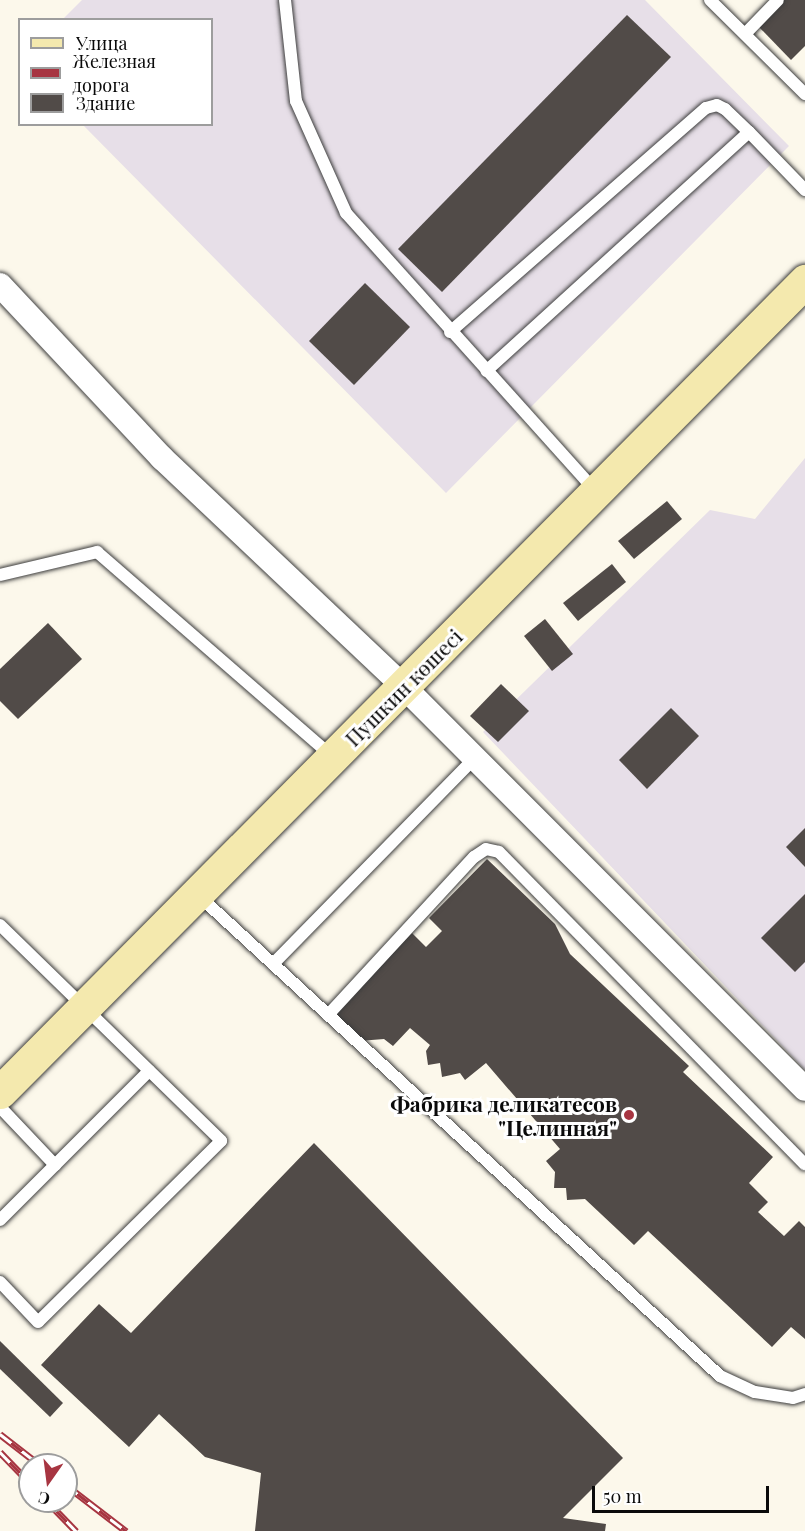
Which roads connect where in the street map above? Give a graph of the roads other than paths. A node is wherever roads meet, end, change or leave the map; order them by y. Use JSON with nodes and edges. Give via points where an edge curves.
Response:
{"nodes":[{"id":1,"x":285,"y":0,"type":"edge"},
{"id":2,"x":710,"y":0,"type":"edge"},
{"id":3,"x":778,"y":0,"type":"edge"},
{"id":4,"x":745,"y":34,"type":"junction"},
{"id":5,"x":803,"y":89,"type":"edge"},
{"id":6,"x":749,"y":132,"type":"junction"},
{"id":7,"x":805,"y":190,"type":"edge"},
{"id":8,"x":805,"y":281,"type":"edge"},
{"id":9,"x":0,"y":285,"type":"edge"},
{"id":10,"x":450,"y":332,"type":"junction"},
{"id":11,"x":486,"y":371,"type":"junction"},
{"id":12,"x":596,"y":491,"type":"junction"},
{"id":13,"x":0,"y":575,"type":"edge"},
{"id":14,"x":403,"y":686,"type":"junction"},
{"id":15,"x":333,"y":757,"type":"junction"},
{"id":16,"x":475,"y":758,"type":"junction"},
{"id":17,"x":197,"y":894,"type":"junction"},
{"id":18,"x":0,"y":925,"type":"edge"},
{"id":19,"x":273,"y":964,"type":"junction"},
{"id":20,"x":85,"y":1006,"type":"junction"},
{"id":21,"x":328,"y":1015,"type":"junction"},
{"id":22,"x":149,"y":1071,"type":"junction"},
{"id":23,"x":805,"y":1089,"type":"edge"},
{"id":24,"x":0,"y":1092,"type":"edge"},
{"id":25,"x":0,"y":1107,"type":"edge"},
{"id":26,"x":805,"y":1164,"type":"edge"},
{"id":27,"x":55,"y":1165,"type":"junction"},
{"id":28,"x":0,"y":1220,"type":"edge"},
{"id":29,"x":0,"y":1282,"type":"edge"},
{"id":30,"x":805,"y":1394,"type":"edge"}],
"edges":[{"from":1,"to":10,"type":"lane","via":[[296,101],[340,202]]},
{"from":2,"to":4,"type":"lane"},
{"from":3,"to":4,"type":"lane"},
{"from":4,"to":5,"type":"lane"},
{"from":6,"to":7,"type":"lane"},
{"from":6,"to":10,"type":"lane","via":[[725,109],[717,105],[706,108]]},
{"from":6,"to":11,"type":"lane"},
{"from":8,"to":12,"type":"main road","name":"Пушкин көшесі"},
{"from":9,"to":14,"type":"street","via":[[162,458]]},
{"from":10,"to":11,"type":"lane"},
{"from":11,"to":12,"type":"lane"},
{"from":12,"to":14,"type":"main road","name":"Пушкин көшесі"},
{"from":13,"to":15,"type":"lane","via":[[97,552]]},
{"from":14,"to":15,"type":"main road","name":"Пушкин көшесі"},
{"from":14,"to":16,"type":"street"},
{"from":15,"to":17,"type":"main road","name":"Пушкин көшесі"},
{"from":16,"to":19,"type":"lane"},
{"from":16,"to":23,"type":"street"},
{"from":17,"to":19,"type":"lane"},
{"from":17,"to":20,"type":"main road","name":"Пушкин көшесі"},
{"from":18,"to":20,"type":"lane"},
{"from":19,"to":21,"type":"lane"},
{"from":20,"to":22,"type":"lane"},
{"from":20,"to":24,"type":"main road","name":"Пушкин көшесі"},
{"from":21,"to":26,"type":"lane","via":[[474,857],[486,849],[499,852]]},
{"from":21,"to":30,"type":"lane","via":[[720,1376],[755,1392],[793,1398]]},
{"from":22,"to":27,"type":"lane"},
{"from":22,"to":29,"type":"lane","via":[[221,1141],[38,1322]]},
{"from":25,"to":27,"type":"lane"},
{"from":27,"to":28,"type":"lane"}]}
